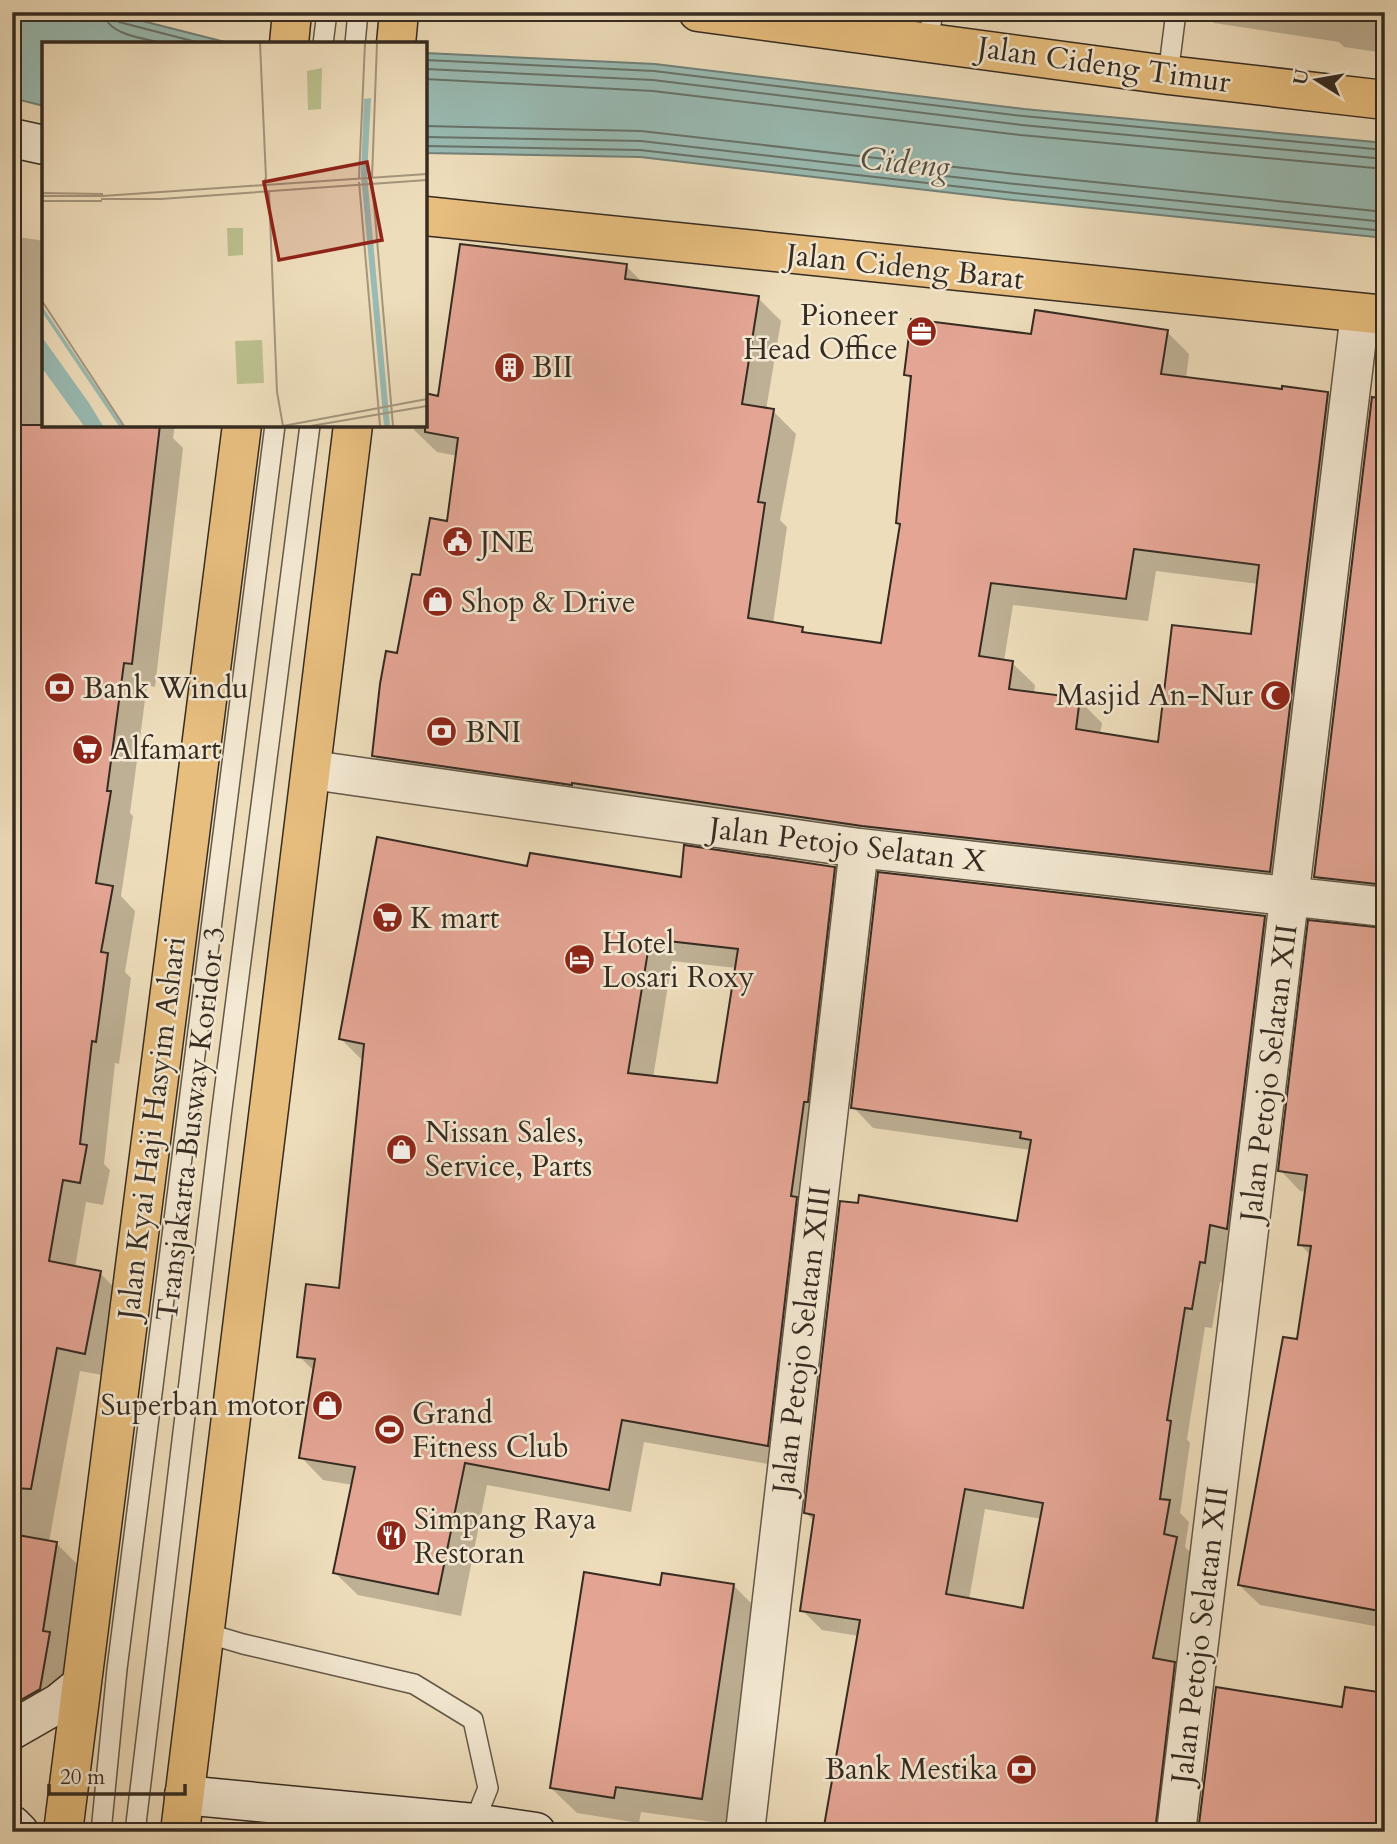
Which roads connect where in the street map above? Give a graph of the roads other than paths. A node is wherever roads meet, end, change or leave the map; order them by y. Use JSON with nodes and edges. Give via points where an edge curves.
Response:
{"nodes":[{"id":1,"x":292,"y":12,"type":"edge"},
{"id":2,"x":327,"y":12,"type":"edge"},
{"id":3,"x":358,"y":12,"type":"edge"},
{"id":4,"x":399,"y":12,"type":"edge"},
{"id":5,"x":698,"y":12,"type":"edge"},
{"id":6,"x":1176,"y":12,"type":"edge"},
{"id":7,"x":801,"y":19,"type":"edge"},
{"id":8,"x":931,"y":27,"type":"edge"},
{"id":9,"x":289,"y":42,"type":"edge"},
{"id":10,"x":323,"y":42,"type":"edge"},
{"id":11,"x":355,"y":42,"type":"edge"},
{"id":12,"x":396,"y":42,"type":"edge"},
{"id":13,"x":1168,"y":75,"type":"junction"},
{"id":14,"x":1385,"y":100,"type":"edge"},
{"id":15,"x":12,"y":138,"type":"edge"},
{"id":16,"x":42,"y":145,"type":"edge"},
{"id":17,"x":427,"y":216,"type":"edge"},
{"id":18,"x":1372,"y":314,"type":"edge"},
{"id":19,"x":242,"y":427,"type":"edge"},
{"id":20,"x":275,"y":427,"type":"edge"},
{"id":21,"x":310,"y":427,"type":"edge"},
{"id":22,"x":353,"y":427,"type":"edge"},
{"id":23,"x":312,"y":770,"type":"junction"},
{"id":24,"x":859,"y":848,"type":"junction"},
{"id":25,"x":1290,"y":898,"type":"junction"},
{"id":26,"x":1385,"y":907,"type":"edge"},
{"id":27,"x":206,"y":1633,"type":"junction"},
{"id":28,"x":80,"y":1686,"type":"junction"},
{"id":29,"x":12,"y":1730,"type":"edge"},
{"id":30,"x":182,"y":1813,"type":"edge"},
{"id":31,"x":474,"y":1823,"type":"junction"},
{"id":32,"x":12,"y":1825,"type":"edge"},
{"id":33,"x":19,"y":1832,"type":"edge"},
{"id":34,"x":63,"y":1832,"type":"edge"},
{"id":35,"x":101,"y":1832,"type":"edge"},
{"id":36,"x":135,"y":1832,"type":"edge"},
{"id":37,"x":536,"y":1832,"type":"edge"},
{"id":38,"x":745,"y":1832,"type":"edge"},
{"id":39,"x":1176,"y":1832,"type":"edge"}],
"edges":[{"from":1,"to":9,"type":"main road"},
{"from":2,"to":10,"type":"lane"},
{"from":3,"to":11,"type":"lane"},
{"from":4,"to":12,"type":"main road"},
{"from":5,"to":7,"type":"main road","name":"Jalan Cideng Timur"},
{"from":6,"to":13,"type":"lane"},
{"from":7,"to":8,"type":"main road","name":"Jalan Cideng Timur"},
{"from":8,"to":13,"type":"main road","name":"Jalan Cideng Timur"},
{"from":13,"to":14,"type":"main road","name":"Jalan Cideng Timur"},
{"from":15,"to":16,"type":"street"},
{"from":17,"to":18,"type":"main road","name":"Jalan Cideng Barat"},
{"from":18,"to":25,"type":"street","name":"Jalan Petojo Selatan XII"},
{"from":19,"to":28,"type":"main road","name":"Jalan Kyai Haji Hasyim Ashari"},
{"from":20,"to":35,"type":"lane","name":"Transjakarta Busway Koridor 3","via":[[117,1669]]},
{"from":21,"to":36,"type":"lane","name":"Transjakarta Busway Koridor 3"},
{"from":22,"to":23,"type":"main road"},
{"from":23,"to":24,"type":"street","name":"Jalan Petojo Selatan X"},
{"from":23,"to":27,"type":"main road"},
{"from":24,"to":25,"type":"street","name":"Jalan Petojo Selatan X"},
{"from":24,"to":38,"type":"street","name":"Jalan Petojo Selatan XIII"},
{"from":25,"to":26,"type":"street","name":"Jalan Petojo Selatan X"},
{"from":25,"to":39,"type":"street","name":"Jalan Petojo Selatan XII"},
{"from":27,"to":30,"type":"main road"},
{"from":27,"to":31,"type":"lane","via":[[414,1684],[473,1720],[488,1788]]},
{"from":28,"to":29,"type":"street"},
{"from":28,"to":34,"type":"main road","name":"Jalan Kyai Haji Hasyim Ashari"},
{"from":30,"to":31,"type":"street"},
{"from":31,"to":37,"type":"street"},
{"from":32,"to":33,"type":"street"}]}
